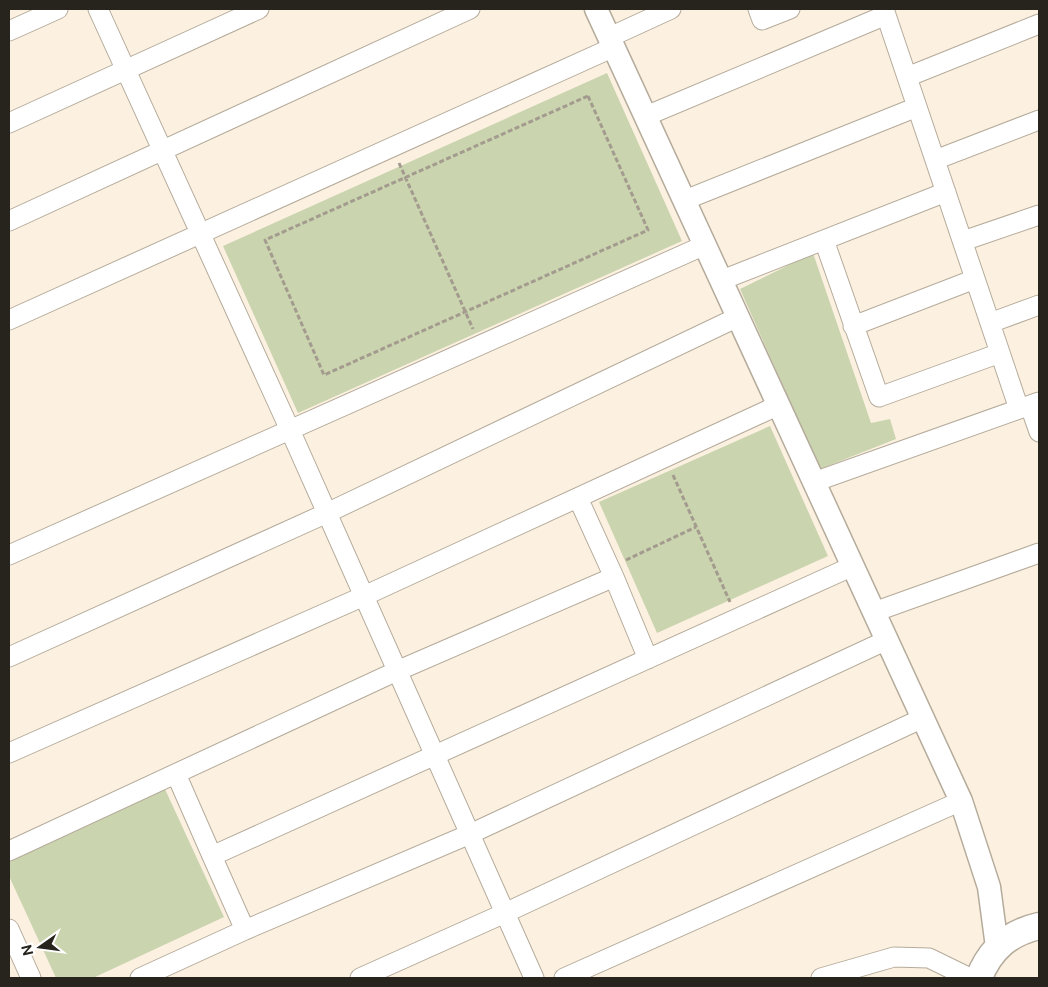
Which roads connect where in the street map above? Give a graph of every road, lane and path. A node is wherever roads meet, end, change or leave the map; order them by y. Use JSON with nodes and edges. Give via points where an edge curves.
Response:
{"nodes":[{"id":1,"x":58,"y":9,"type":"edge"},
{"id":2,"x":98,"y":9,"type":"edge"},
{"id":3,"x":259,"y":9,"type":"edge"},
{"id":4,"x":470,"y":9,"type":"edge"},
{"id":5,"x":596,"y":9,"type":"edge"},
{"id":6,"x":671,"y":9,"type":"edge"},
{"id":7,"x":758,"y":9,"type":"edge"},
{"id":8,"x":790,"y":9,"type":"edge"},
{"id":9,"x":885,"y":12,"type":"edge"},
{"id":10,"x":1039,"y":24,"type":"edge"},
{"id":11,"x":9,"y":31,"type":"edge"},
{"id":12,"x":612,"y":42,"type":"junction"},
{"id":13,"x":126,"y":70,"type":"junction"},
{"id":14,"x":907,"y":77,"type":"junction"},
{"id":15,"x":917,"y":107,"type":"junction"},
{"id":16,"x":646,"y":116,"type":"junction"},
{"id":17,"x":1039,"y":120,"type":"edge"},
{"id":18,"x":9,"y":123,"type":"edge"},
{"id":19,"x":392,"y":147,"type":"junction"},
{"id":20,"x":163,"y":151,"type":"junction"},
{"id":21,"x":935,"y":160,"type":"junction"},
{"id":22,"x":406,"y":177,"type":"junction"},
{"id":23,"x":946,"y":192,"type":"junction"},
{"id":24,"x":684,"y":200,"type":"junction"},
{"id":25,"x":1039,"y":214,"type":"edge"},
{"id":26,"x":9,"y":221,"type":"edge"},
{"id":27,"x":201,"y":233,"type":"junction"},
{"id":28,"x":824,"y":240,"type":"junction"},
{"id":29,"x":963,"y":241,"type":"junction"},
{"id":30,"x":705,"y":245,"type":"junction"},
{"id":31,"x":975,"y":279,"type":"junction"},
{"id":32,"x":722,"y":280,"type":"junction"},
{"id":33,"x":1039,"y":305,"type":"edge"},
{"id":34,"x":466,"y":312,"type":"junction"},
{"id":35,"x":738,"y":317,"type":"junction"},
{"id":36,"x":9,"y":320,"type":"edge"},
{"id":37,"x":990,"y":323,"type":"junction"},
{"id":38,"x":853,"y":326,"type":"junction"},
{"id":39,"x":480,"y":345,"type":"junction"},
{"id":40,"x":1000,"y":353,"type":"junction"},
{"id":41,"x":779,"y":406,"type":"junction"},
{"id":42,"x":1030,"y":406,"type":"edge"},
{"id":43,"x":290,"y":430,"type":"junction"},
{"id":44,"x":1039,"y":432,"type":"edge"},
{"id":45,"x":665,"y":458,"type":"junction"},
{"id":46,"x":814,"y":482,"type":"junction"},
{"id":47,"x":578,"y":498,"type":"junction"},
{"id":48,"x":327,"y":512,"type":"junction"},
{"id":49,"x":696,"y":527,"type":"junction"},
{"id":50,"x":1039,"y":553,"type":"edge"},
{"id":51,"x":9,"y":555,"type":"edge"},
{"id":52,"x":853,"y":566,"type":"junction"},
{"id":53,"x":612,"y":573,"type":"junction"},
{"id":54,"x":364,"y":596,"type":"junction"},
{"id":55,"x":874,"y":612,"type":"junction"},
{"id":56,"x":737,"y":618,"type":"junction"},
{"id":57,"x":887,"y":640,"type":"junction"},
{"id":58,"x":9,"y":657,"type":"edge"},
{"id":59,"x":648,"y":659,"type":"junction"},
{"id":60,"x":397,"y":671,"type":"junction"},
{"id":61,"x":923,"y":718,"type":"junction"},
{"id":62,"x":9,"y":753,"type":"edge"},
{"id":63,"x":435,"y":757,"type":"junction"},
{"id":64,"x":176,"y":774,"type":"junction"},
{"id":65,"x":961,"y":800,"type":"junction"},
{"id":66,"x":470,"y":834,"type":"junction"},
{"id":67,"x":9,"y":851,"type":"edge"},
{"id":68,"x":212,"y":856,"type":"junction"},
{"id":69,"x":1039,"y":905,"type":"edge"},
{"id":70,"x":505,"y":913,"type":"junction"},
{"id":71,"x":1032,"y":928,"type":"edge"},
{"id":72,"x":9,"y":929,"type":"edge"},
{"id":73,"x":245,"y":930,"type":"junction"},
{"id":74,"x":997,"y":947,"type":"junction"},
{"id":75,"x":31,"y":978,"type":"edge"},
{"id":76,"x":140,"y":978,"type":"edge"},
{"id":77,"x":360,"y":978,"type":"edge"},
{"id":78,"x":534,"y":978,"type":"edge"},
{"id":79,"x":564,"y":978,"type":"edge"},
{"id":80,"x":821,"y":978,"type":"edge"},
{"id":81,"x":970,"y":978,"type":"edge"},
{"id":82,"x":979,"y":978,"type":"edge"}],
"edges":[{"from":1,"to":11,"type":"street"},
{"from":2,"to":13,"type":"street"},
{"from":3,"to":13,"type":"street"},
{"from":4,"to":20,"type":"street"},
{"from":5,"to":12,"type":"street"},
{"from":6,"to":12,"type":"street"},
{"from":7,"to":8,"type":"street","via":[[762,20]]},
{"from":9,"to":14,"type":"street"},
{"from":9,"to":16,"type":"street"},
{"from":10,"to":14,"type":"street"},
{"from":12,"to":16,"type":"street"},
{"from":12,"to":19,"type":"street"},
{"from":13,"to":18,"type":"street"},
{"from":13,"to":20,"type":"street"},
{"from":14,"to":15,"type":"street"},
{"from":15,"to":21,"type":"street"},
{"from":15,"to":24,"type":"street"},
{"from":16,"to":24,"type":"street"},
{"from":17,"to":21,"type":"street"},
{"from":19,"to":22,"type":"path"},
{"from":19,"to":27,"type":"street"},
{"from":20,"to":26,"type":"street"},
{"from":20,"to":27,"type":"street"},
{"from":21,"to":23,"type":"street"},
{"from":22,"to":34,"type":"path"},
{"from":22,"to":34,"type":"path","via":[[265,240],[324,375]]},
{"from":22,"to":34,"type":"path","via":[[588,96],[648,230]]},
{"from":23,"to":28,"type":"street"},
{"from":23,"to":29,"type":"street"},
{"from":24,"to":30,"type":"street"},
{"from":25,"to":29,"type":"street"},
{"from":27,"to":36,"type":"street"},
{"from":27,"to":43,"type":"street"},
{"from":28,"to":32,"type":"street"},
{"from":28,"to":38,"type":"street"},
{"from":29,"to":31,"type":"street"},
{"from":30,"to":32,"type":"street"},
{"from":30,"to":39,"type":"street"},
{"from":31,"to":37,"type":"street"},
{"from":31,"to":38,"type":"street"},
{"from":32,"to":35,"type":"street"},
{"from":33,"to":37,"type":"street"},
{"from":34,"to":39,"type":"path"},
{"from":35,"to":41,"type":"street"},
{"from":35,"to":48,"type":"street"},
{"from":37,"to":40,"type":"street"},
{"from":38,"to":40,"type":"street","via":[[879,396]]},
{"from":39,"to":43,"type":"street"},
{"from":40,"to":42,"type":"street"},
{"from":41,"to":45,"type":"street"},
{"from":41,"to":46,"type":"street"},
{"from":42,"to":44,"type":"street"},
{"from":42,"to":46,"type":"street"},
{"from":43,"to":48,"type":"street"},
{"from":43,"to":51,"type":"street"},
{"from":45,"to":47,"type":"street"},
{"from":45,"to":49,"type":"path"},
{"from":46,"to":52,"type":"street"},
{"from":47,"to":53,"type":"street"},
{"from":47,"to":54,"type":"street"},
{"from":48,"to":54,"type":"street"},
{"from":48,"to":58,"type":"street"},
{"from":49,"to":53,"type":"path"},
{"from":49,"to":56,"type":"path"},
{"from":50,"to":55,"type":"street"},
{"from":52,"to":55,"type":"street"},
{"from":52,"to":56,"type":"street"},
{"from":53,"to":59,"type":"street"},
{"from":53,"to":60,"type":"street"},
{"from":54,"to":60,"type":"street"},
{"from":54,"to":62,"type":"street"},
{"from":55,"to":57,"type":"street"},
{"from":56,"to":59,"type":"street"},
{"from":57,"to":61,"type":"street"},
{"from":57,"to":66,"type":"street"},
{"from":59,"to":63,"type":"street"},
{"from":60,"to":63,"type":"street"},
{"from":60,"to":64,"type":"street"},
{"from":61,"to":65,"type":"street"},
{"from":61,"to":70,"type":"street"},
{"from":63,"to":66,"type":"street"},
{"from":63,"to":68,"type":"street"},
{"from":64,"to":67,"type":"street"},
{"from":64,"to":68,"type":"street"},
{"from":65,"to":74,"type":"street","via":[[989,887]]},
{"from":65,"to":79,"type":"street"},
{"from":66,"to":70,"type":"street"},
{"from":66,"to":73,"type":"street"},
{"from":68,"to":73,"type":"street"},
{"from":69,"to":71,"type":"main road"},
{"from":70,"to":77,"type":"street"},
{"from":70,"to":78,"type":"street"},
{"from":71,"to":74,"type":"main road","via":[[1009,937]]},
{"from":72,"to":75,"type":"street"},
{"from":73,"to":76,"type":"street"},
{"from":74,"to":82,"type":"main road"},
{"from":80,"to":81,"type":"street","via":[[894,957],[929,958]]}]}
